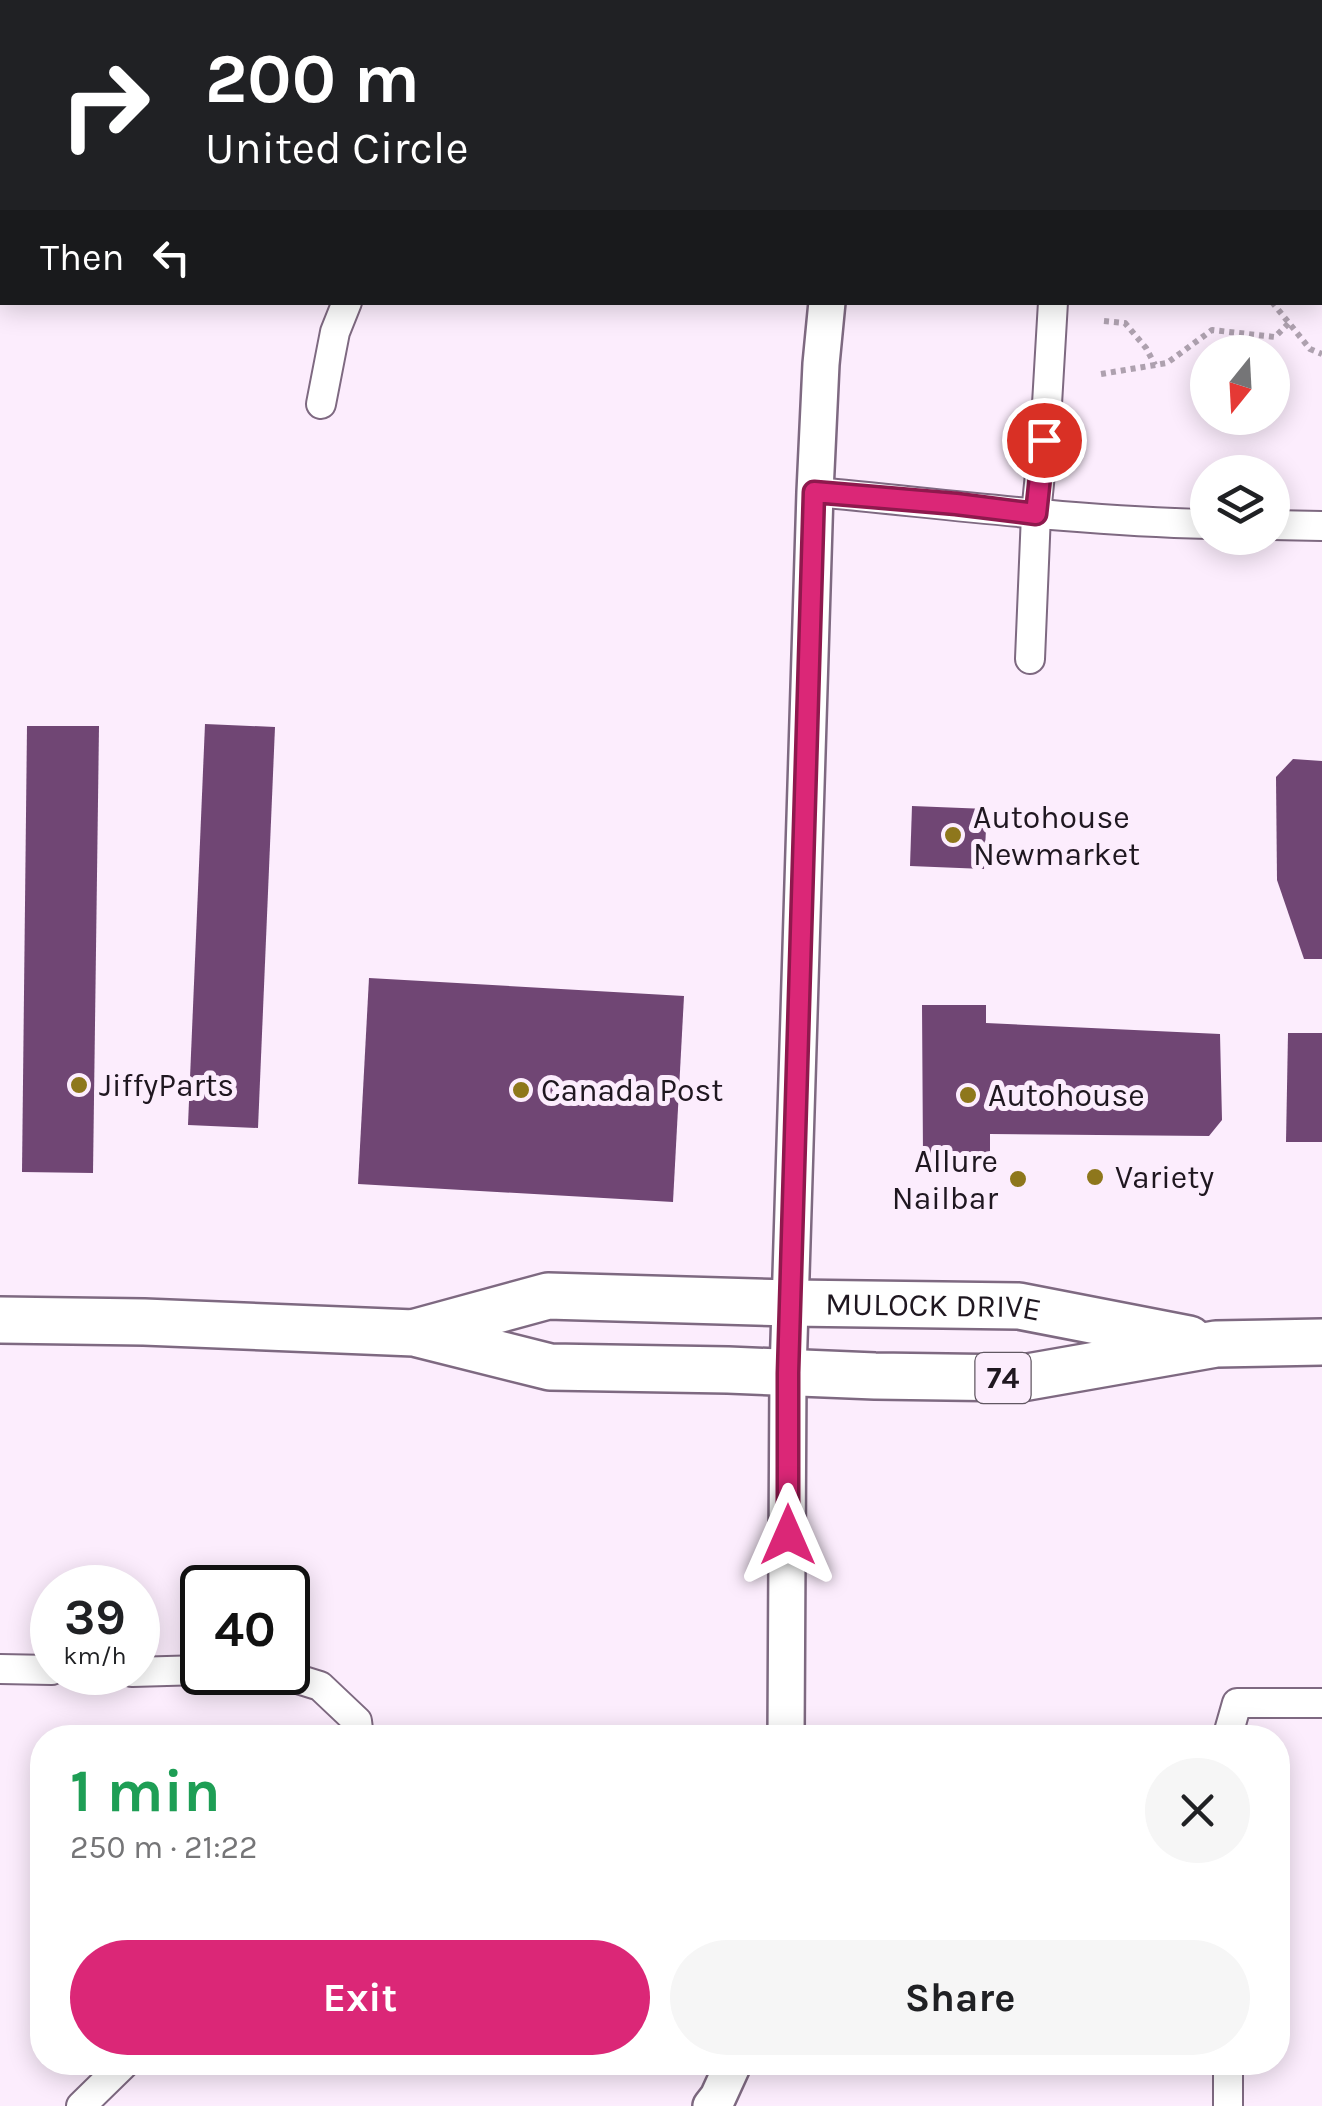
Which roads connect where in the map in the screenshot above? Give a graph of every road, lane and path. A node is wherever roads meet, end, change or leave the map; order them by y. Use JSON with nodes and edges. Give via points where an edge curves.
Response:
{"nodes":[{"id":1,"x":345,"y":305,"type":"edge"},
{"id":2,"x":828,"y":305,"type":"edge"},
{"id":3,"x":1053,"y":305,"type":"edge"},
{"id":4,"x":1274,"y":305,"type":"edge"},
{"id":5,"x":1104,"y":321,"type":"dead end"},
{"id":6,"x":1289,"y":323,"type":"junction"},
{"id":7,"x":1322,"y":354,"type":"edge"},
{"id":8,"x":1154,"y":366,"type":"junction"},
{"id":9,"x":1101,"y":374,"type":"dead end"},
{"id":10,"x":321,"y":404,"type":"dead end"},
{"id":11,"x":814,"y":492,"type":"junction"},
{"id":12,"x":1036,"y":514,"type":"junction"},
{"id":13,"x":1190,"y":524,"type":"edge"},
{"id":14,"x":1290,"y":525,"type":"edge"},
{"id":15,"x":1322,"y":526,"type":"edge"},
{"id":16,"x":1030,"y":660,"type":"dead end"},
{"id":17,"x":791,"y":1304,"type":"junction"},
{"id":18,"x":0,"y":1320,"type":"edge"},
{"id":19,"x":414,"y":1333,"type":"junction"},
{"id":20,"x":1322,"y":1342,"type":"edge"},
{"id":21,"x":1216,"y":1344,"type":"junction"},
{"id":22,"x":788,"y":1373,"type":"junction"},
{"id":23,"x":0,"y":1669,"type":"edge"},
{"id":24,"x":30,"y":1670,"type":"edge"},
{"id":25,"x":310,"y":1683,"type":"edge"},
{"id":26,"x":1322,"y":1703,"type":"edge"},
{"id":27,"x":357,"y":1725,"type":"edge"},
{"id":28,"x":786,"y":1725,"type":"edge"},
{"id":29,"x":1231,"y":1725,"type":"edge"},
{"id":30,"x":113,"y":2075,"type":"edge"},
{"id":31,"x":728,"y":2075,"type":"edge"},
{"id":32,"x":1228,"y":2075,"type":"edge"},
{"id":33,"x":81,"y":2106,"type":"edge"},
{"id":34,"x":711,"y":2106,"type":"edge"},
{"id":35,"x":1228,"y":2106,"type":"edge"}],
"edges":[{"from":1,"to":10,"type":"street"},
{"from":2,"to":11,"type":"street"},
{"from":3,"to":12,"type":"street"},
{"from":4,"to":6,"type":"path"},
{"from":5,"to":8,"type":"path","via":[[1125,323]]},
{"from":6,"to":7,"type":"path"},
{"from":6,"to":8,"type":"path","via":[[1275,336],[1212,330]]},
{"from":8,"to":9,"type":"path"},
{"from":11,"to":12,"type":"street"},
{"from":11,"to":17,"type":"street"},
{"from":12,"to":13,"type":"street"},
{"from":12,"to":16,"type":"street"},
{"from":14,"to":15,"type":"street"},
{"from":17,"to":19,"type":"main road","name":"MULOCK DRIVE","number":"74","via":[[548,1296]]},
{"from":17,"to":21,"type":"main road","name":"MULOCK DRIVE","number":"74","via":[[1020,1306]]},
{"from":17,"to":22,"type":"street"},
{"from":18,"to":19,"type":"main road","name":"MULOCK DRIVE","number":"74"},
{"from":19,"to":22,"type":"main road","name":"MULOCK DRIVE","number":"74","via":[[550,1368]]},
{"from":20,"to":21,"type":"main road","name":"MULOCK DRIVE","number":"74"},
{"from":21,"to":22,"type":"main road","name":"MULOCK DRIVE","number":"74","via":[[1022,1378]]},
{"from":22,"to":28,"type":"street"},
{"from":23,"to":24,"type":"street"},
{"from":25,"to":27,"type":"street"},
{"from":26,"to":29,"type":"street","via":[[1237,1703]]},
{"from":30,"to":33,"type":"street"},
{"from":31,"to":34,"type":"street"},
{"from":32,"to":35,"type":"street"}]}
